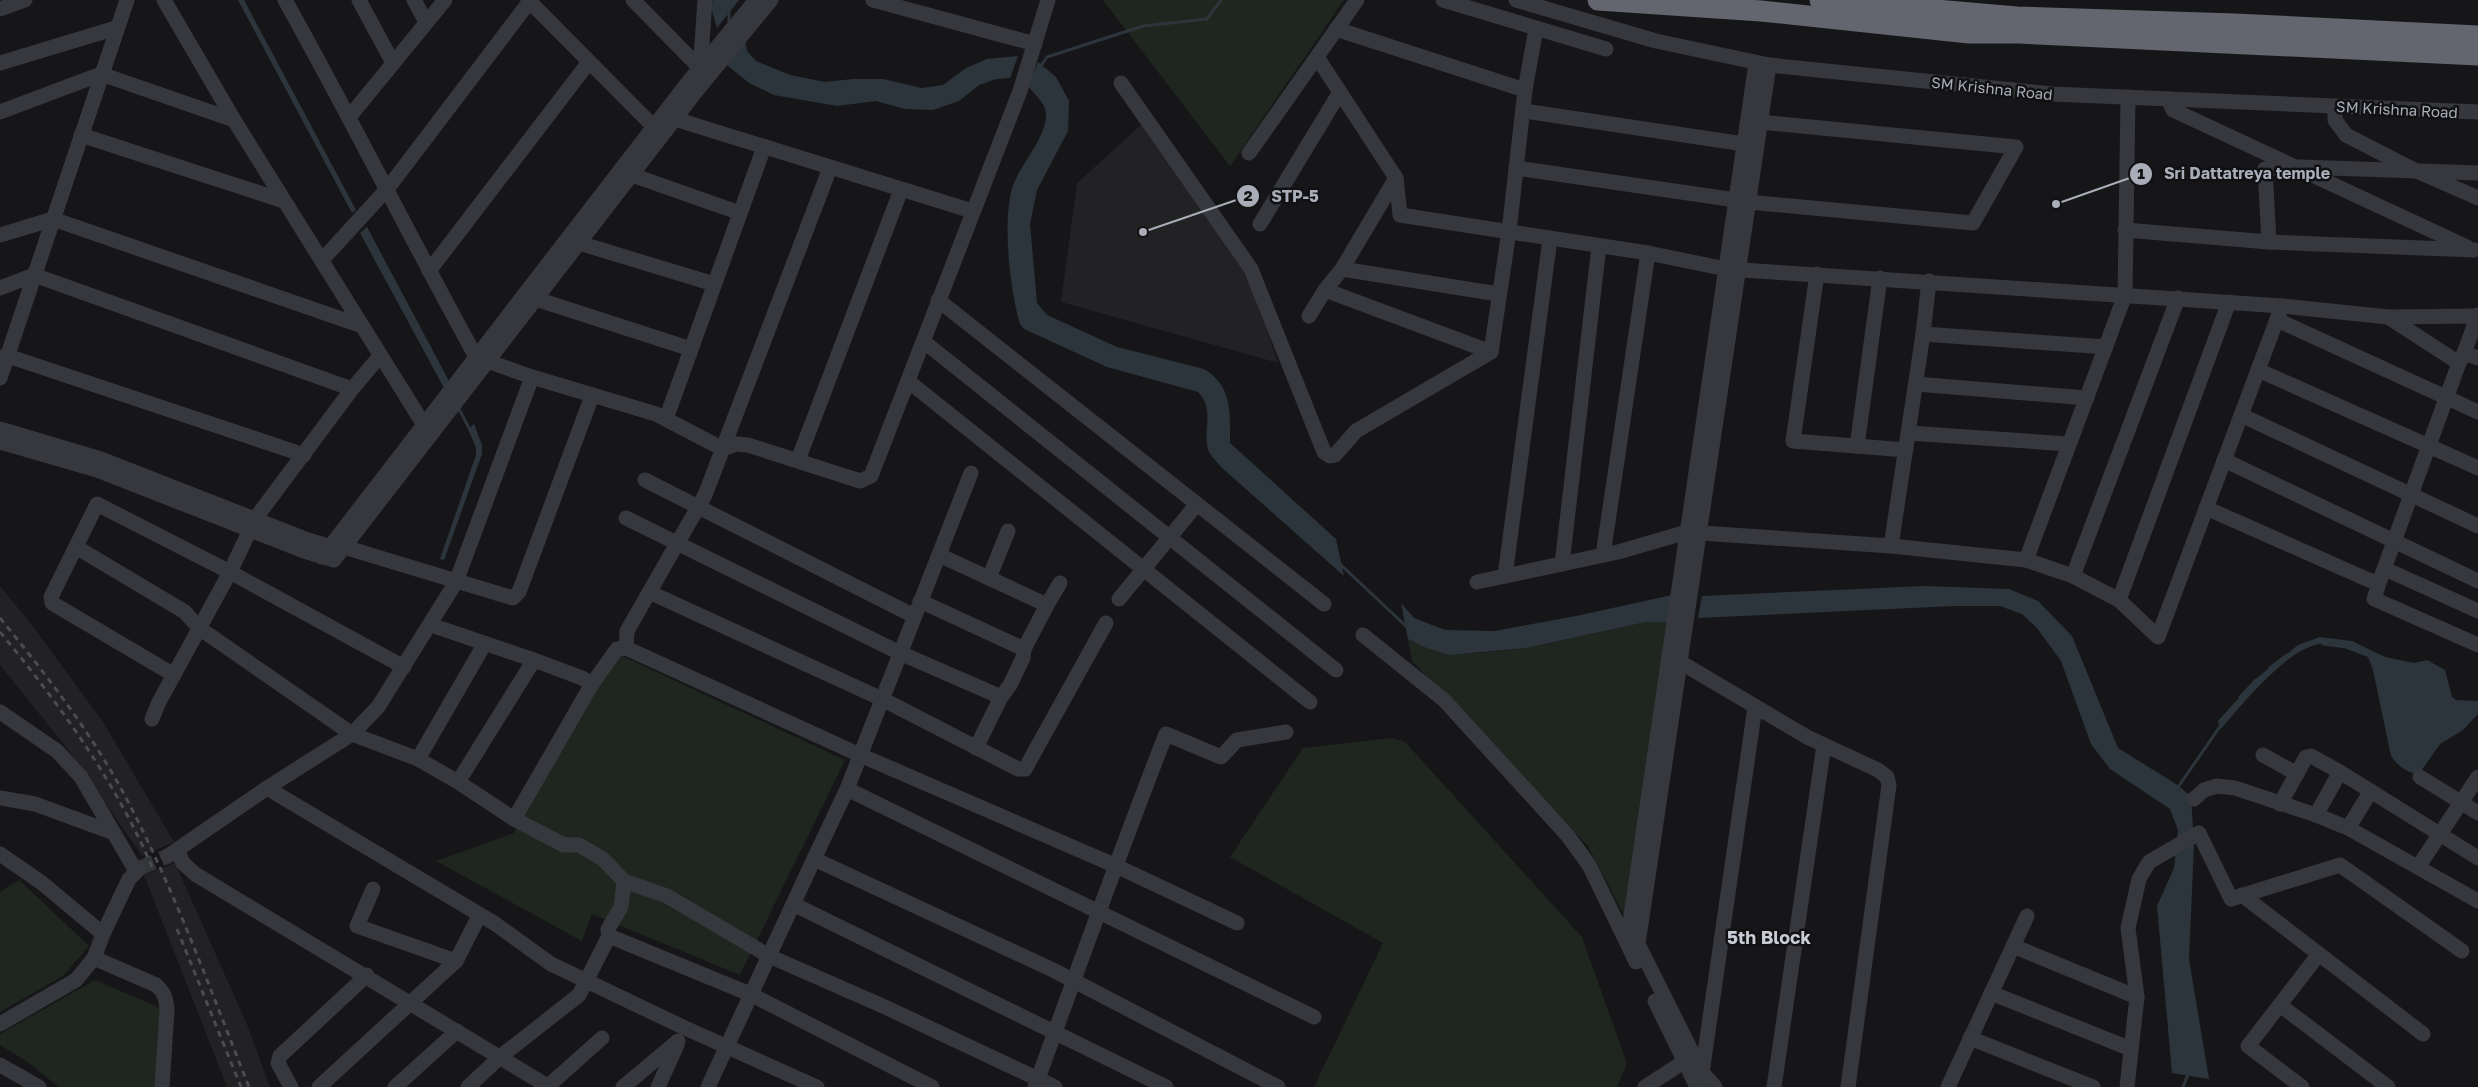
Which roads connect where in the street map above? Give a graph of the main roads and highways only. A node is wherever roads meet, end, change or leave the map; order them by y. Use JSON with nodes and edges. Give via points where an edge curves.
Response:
{"nodes":[{"id":1,"x":1598,"y":0,"type":"edge"},
{"id":2,"x":1820,"y":0,"type":"edge"},
{"id":3,"x":2018,"y":25,"type":"junction"},
{"id":4,"x":2478,"y":36,"type":"edge"},
{"id":5,"x":2478,"y":55,"type":"edge"}],
"edges":[{"from":1,"to":3,"type":"highway","via":[[1761,11],[1969,33]]},
{"from":2,"to":3,"type":"highway"},
{"from":3,"to":4,"type":"highway","via":[[2235,24]]},
{"from":3,"to":5,"type":"highway"}]}
